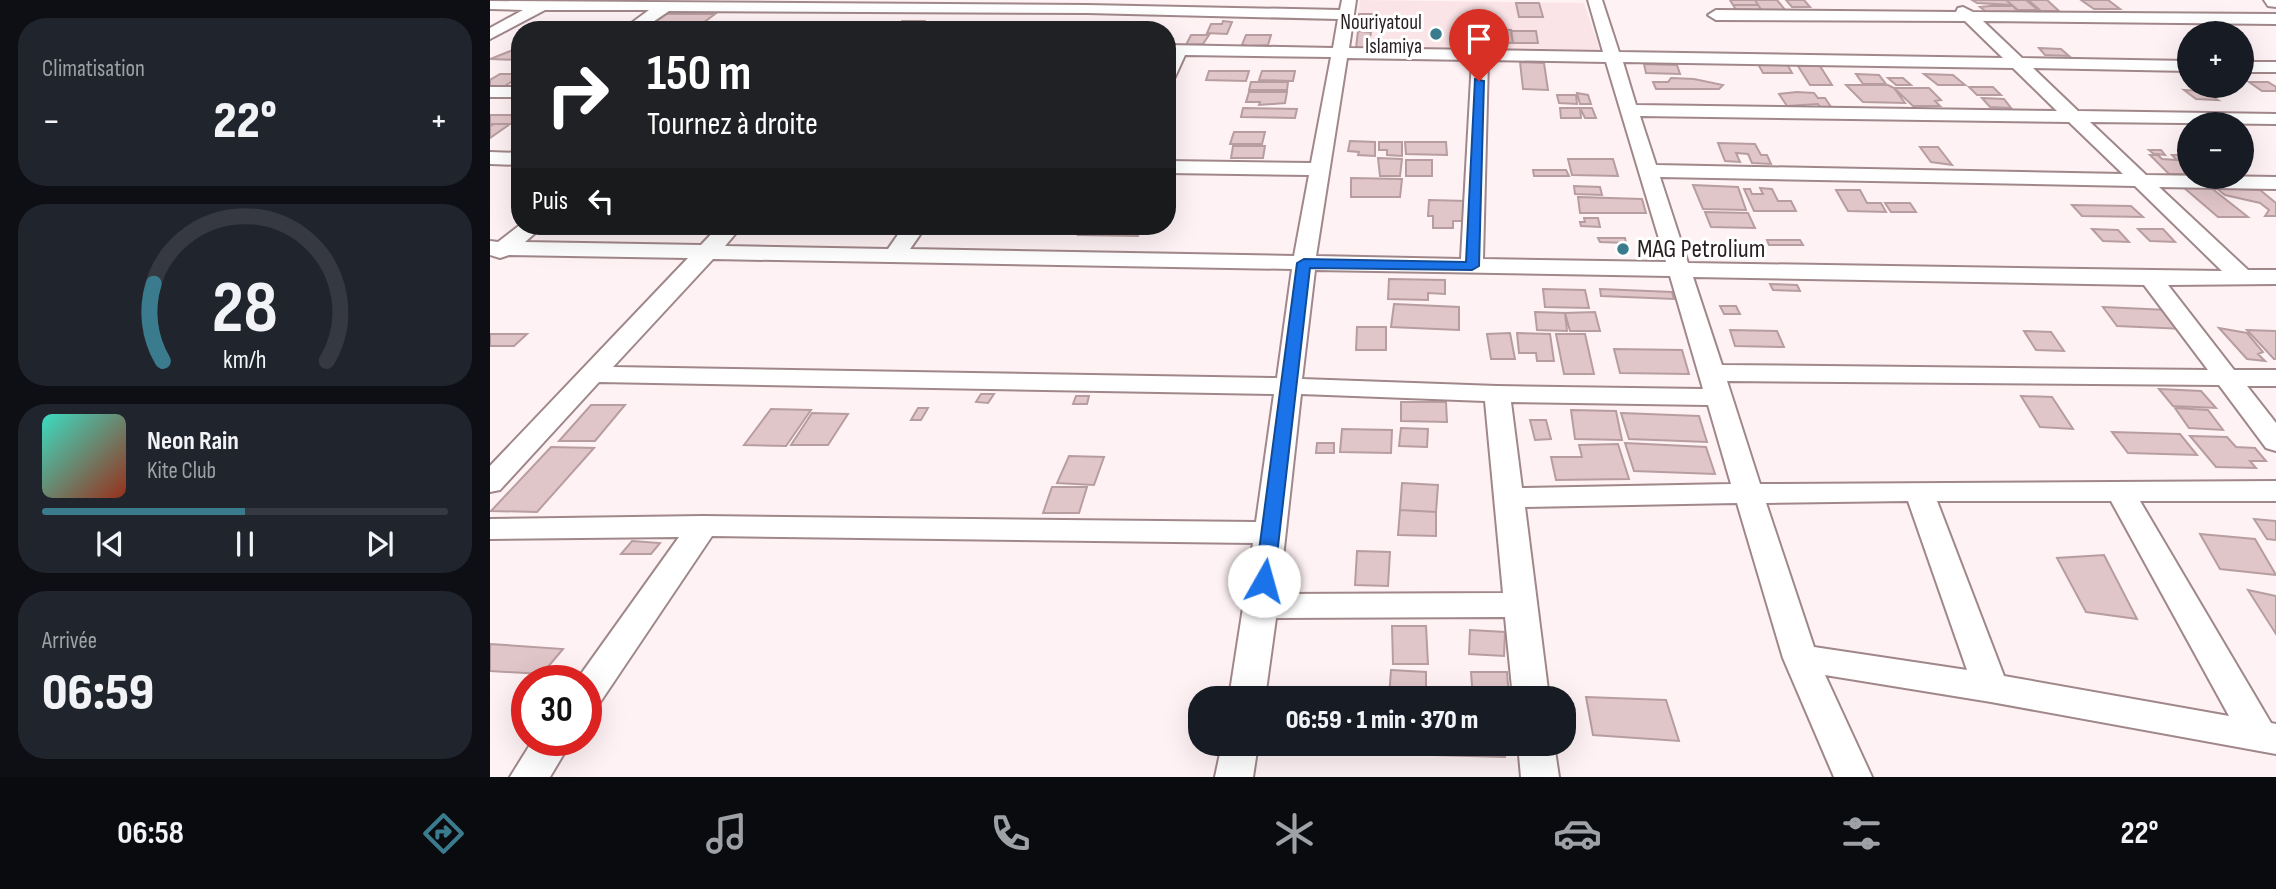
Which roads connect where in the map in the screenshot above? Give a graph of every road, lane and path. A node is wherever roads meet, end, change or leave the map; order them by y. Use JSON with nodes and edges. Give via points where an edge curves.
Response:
{"nodes":[{"id":1,"x":1595,"y":0,"type":"edge"},
{"id":2,"x":1708,"y":0,"type":"edge"},
{"id":3,"x":1952,"y":0,"type":"edge"},
{"id":4,"x":547,"y":3,"type":"edge"},
{"id":5,"x":671,"y":3,"type":"edge"},
{"id":6,"x":814,"y":4,"type":"edge"},
{"id":7,"x":1091,"y":4,"type":"edge"},
{"id":8,"x":490,"y":5,"type":"edge"},
{"id":9,"x":1348,"y":7,"type":"edge"},
{"id":10,"x":951,"y":8,"type":"junction"},
{"id":11,"x":1716,"y":15,"type":"junction"},
{"id":12,"x":1970,"y":17,"type":"junction"},
{"id":13,"x":2276,"y":19,"type":"edge"},
{"id":14,"x":514,"y":21,"type":"edge"},
{"id":15,"x":644,"y":21,"type":"edge"},
{"id":16,"x":792,"y":21,"type":"edge"},
{"id":17,"x":940,"y":21,"type":"edge"},
{"id":18,"x":511,"y":23,"type":"edge"},
{"id":19,"x":490,"y":34,"type":"edge"},
{"id":20,"x":1735,"y":48,"type":"junction"},
{"id":21,"x":1176,"y":50,"type":"edge"},
{"id":22,"x":1342,"y":53,"type":"junction"},
{"id":23,"x":1480,"y":55,"type":"junction"},
{"id":24,"x":1612,"y":57,"type":"junction"},
{"id":25,"x":2019,"y":64,"type":"junction"},
{"id":26,"x":2177,"y":66,"type":"edge"},
{"id":27,"x":2254,"y":67,"type":"edge"},
{"id":28,"x":2276,"y":67,"type":"edge"},
{"id":29,"x":2254,"y":70,"type":"edge"},
{"id":30,"x":2276,"y":78,"type":"edge"},
{"id":31,"x":490,"y":92,"type":"edge"},
{"id":32,"x":511,"y":92,"type":"edge"},
{"id":33,"x":1629,"y":110,"type":"junction"},
{"id":34,"x":2074,"y":116,"type":"junction"},
{"id":35,"x":2276,"y":118,"type":"edge"},
{"id":36,"x":490,"y":158,"type":"edge"},
{"id":37,"x":511,"y":159,"type":"edge"},
{"id":38,"x":1176,"y":167,"type":"edge"},
{"id":39,"x":1321,"y":169,"type":"junction"},
{"id":40,"x":1648,"y":171,"type":"junction"},
{"id":41,"x":2142,"y":181,"type":"junction"},
{"id":42,"x":2276,"y":183,"type":"edge"},
{"id":43,"x":518,"y":235,"type":"edge"},
{"id":44,"x":722,"y":235,"type":"edge"},
{"id":45,"x":909,"y":235,"type":"edge"},
{"id":46,"x":494,"y":251,"type":"edge"},
{"id":47,"x":705,"y":251,"type":"junction"},
{"id":48,"x":894,"y":256,"type":"junction"},
{"id":49,"x":1304,"y":263,"type":"junction"},
{"id":50,"x":1472,"y":266,"type":"junction"},
{"id":51,"x":1679,"y":270,"type":"junction"},
{"id":52,"x":2242,"y":277,"type":"junction"},
{"id":53,"x":2276,"y":277,"type":"edge"},
{"id":54,"x":2151,"y":278,"type":"junction"},
{"id":55,"x":591,"y":374,"type":"junction"},
{"id":56,"x":2227,"y":378,"type":"junction"},
{"id":57,"x":2276,"y":378,"type":"edge"},
{"id":58,"x":1715,"y":385,"type":"junction"},
{"id":59,"x":1288,"y":386,"type":"junction"},
{"id":60,"x":1497,"y":394,"type":"junction"},
{"id":61,"x":2276,"y":442,"type":"edge"},
{"id":62,"x":490,"y":483,"type":"edge"},
{"id":63,"x":2120,"y":491,"type":"junction"},
{"id":64,"x":2276,"y":491,"type":"edge"},
{"id":65,"x":1748,"y":492,"type":"junction"},
{"id":66,"x":1920,"y":494,"type":"junction"},
{"id":67,"x":1509,"y":498,"type":"junction"},
{"id":68,"x":703,"y":526,"type":"junction"},
{"id":69,"x":490,"y":529,"type":"edge"},
{"id":70,"x":1270,"y":533,"type":"junction"},
{"id":71,"x":1521,"y":605,"type":"junction"},
{"id":72,"x":1261,"y":606,"type":"junction"},
{"id":73,"x":1800,"y":658,"type":"junction"},
{"id":74,"x":602,"y":671,"type":"edge"},
{"id":75,"x":1249,"y":686,"type":"edge"},
{"id":76,"x":1530,"y":686,"type":"edge"},
{"id":77,"x":1991,"y":688,"type":"junction"},
{"id":78,"x":2268,"y":738,"type":"edge"},
{"id":79,"x":543,"y":756,"type":"edge"},
{"id":80,"x":1238,"y":756,"type":"edge"},
{"id":81,"x":1537,"y":756,"type":"edge"},
{"id":82,"x":529,"y":777,"type":"edge"},
{"id":83,"x":1234,"y":777,"type":"edge"},
{"id":84,"x":1539,"y":777,"type":"edge"},
{"id":85,"x":1853,"y":777,"type":"edge"}],
"edges":[{"from":1,"to":24,"type":"street"},
{"from":2,"to":11,"type":"street"},
{"from":3,"to":12,"type":"street"},
{"from":4,"to":5,"type":"street"},
{"from":4,"to":8,"type":"street"},
{"from":4,"to":14,"type":"street"},
{"from":5,"to":6,"type":"street"},
{"from":5,"to":15,"type":"street"},
{"from":6,"to":10,"type":"street"},
{"from":6,"to":16,"type":"street"},
{"from":7,"to":9,"type":"street"},
{"from":7,"to":10,"type":"street"},
{"from":9,"to":22,"type":"street"},
{"from":10,"to":17,"type":"street"},
{"from":11,"to":12,"type":"street"},
{"from":11,"to":20,"type":"street"},
{"from":12,"to":13,"type":"street"},
{"from":12,"to":25,"type":"street"},
{"from":18,"to":19,"type":"street"},
{"from":20,"to":24,"type":"street"},
{"from":20,"to":25,"type":"street"},
{"from":21,"to":22,"type":"street"},
{"from":22,"to":23,"type":"street"},
{"from":22,"to":39,"type":"street"},
{"from":23,"to":24,"type":"street"},
{"from":23,"to":50,"type":"street"},
{"from":24,"to":33,"type":"street"},
{"from":25,"to":26,"type":"street"},
{"from":25,"to":34,"type":"street"},
{"from":27,"to":28,"type":"street"},
{"from":29,"to":30,"type":"street"},
{"from":31,"to":32,"type":"street"},
{"from":33,"to":34,"type":"street"},
{"from":33,"to":40,"type":"street"},
{"from":34,"to":35,"type":"street"},
{"from":34,"to":41,"type":"street"},
{"from":36,"to":37,"type":"street"},
{"from":38,"to":39,"type":"street"},
{"from":39,"to":49,"type":"street"},
{"from":40,"to":41,"type":"street"},
{"from":40,"to":51,"type":"street"},
{"from":41,"to":42,"type":"street"},
{"from":41,"to":52,"type":"street"},
{"from":43,"to":46,"type":"street"},
{"from":44,"to":47,"type":"street"},
{"from":45,"to":48,"type":"street"},
{"from":46,"to":47,"type":"street"},
{"from":47,"to":48,"type":"street"},
{"from":47,"to":55,"type":"street"},
{"from":48,"to":49,"type":"street"},
{"from":49,"to":50,"type":"street"},
{"from":49,"to":59,"type":"street"},
{"from":50,"to":51,"type":"street"},
{"from":51,"to":54,"type":"street"},
{"from":51,"to":58,"type":"street"},
{"from":52,"to":53,"type":"street"},
{"from":52,"to":54,"type":"street"},
{"from":54,"to":56,"type":"street"},
{"from":55,"to":59,"type":"street"},
{"from":55,"to":62,"type":"street"},
{"from":56,"to":57,"type":"street"},
{"from":56,"to":58,"type":"street"},
{"from":56,"to":61,"type":"street"},
{"from":58,"to":60,"type":"street"},
{"from":58,"to":65,"type":"street"},
{"from":59,"to":60,"type":"street"},
{"from":59,"to":70,"type":"street"},
{"from":60,"to":67,"type":"street"},
{"from":63,"to":64,"type":"street"},
{"from":63,"to":66,"type":"street"},
{"from":63,"to":78,"type":"street"},
{"from":65,"to":66,"type":"street"},
{"from":65,"to":67,"type":"street"},
{"from":65,"to":73,"type":"street"},
{"from":66,"to":77,"type":"street"},
{"from":67,"to":71,"type":"street"},
{"from":68,"to":69,"type":"street"},
{"from":68,"to":70,"type":"street"},
{"from":68,"to":74,"type":"street"},
{"from":70,"to":72,"type":"street"},
{"from":71,"to":72,"type":"street"},
{"from":71,"to":76,"type":"street"},
{"from":72,"to":75,"type":"street"},
{"from":73,"to":77,"type":"street"},
{"from":73,"to":85,"type":"street"},
{"from":77,"to":78,"type":"street"},
{"from":79,"to":82,"type":"street"},
{"from":80,"to":83,"type":"street"},
{"from":81,"to":84,"type":"street"}]}
